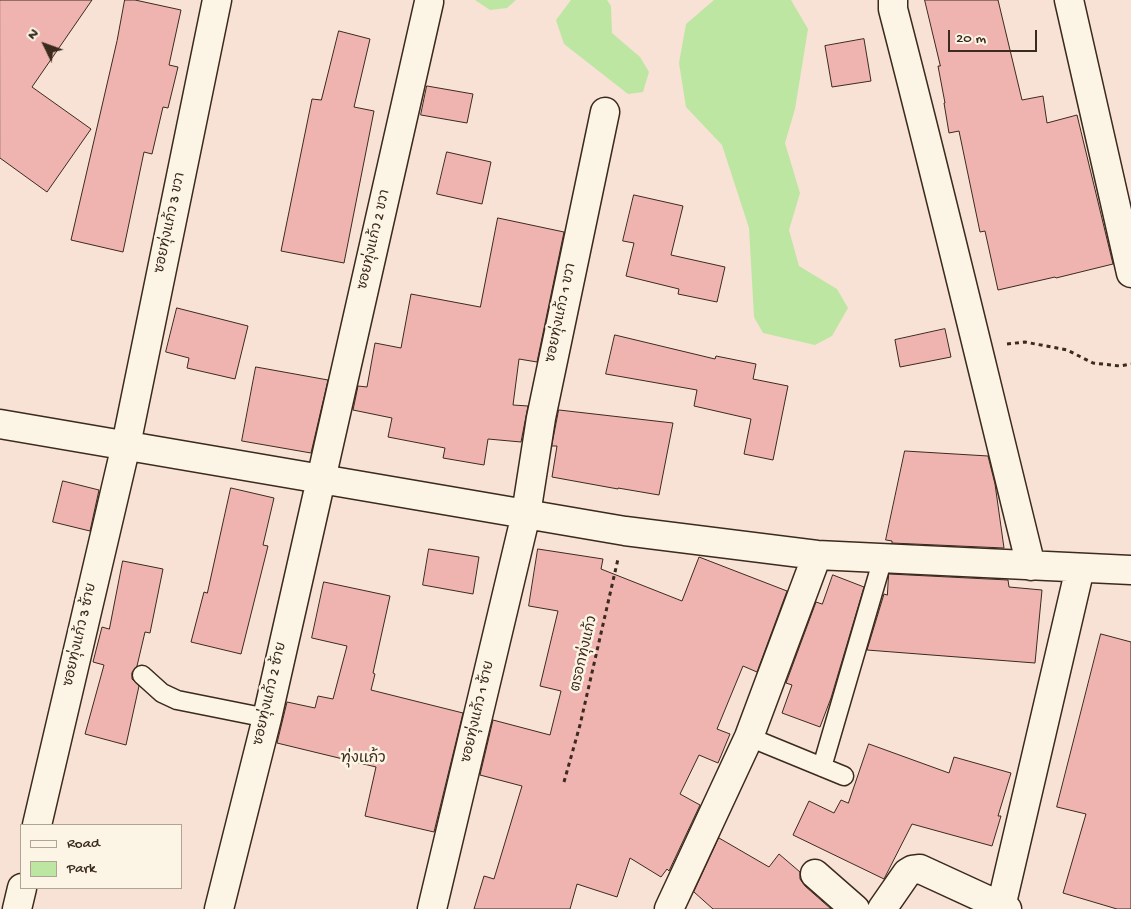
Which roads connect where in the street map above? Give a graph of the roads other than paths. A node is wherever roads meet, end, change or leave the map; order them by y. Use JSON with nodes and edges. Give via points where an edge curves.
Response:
{"nodes":[{"id":1,"x":218,"y":0,"type":"edge"},
{"id":2,"x":893,"y":0,"type":"edge"},
{"id":3,"x":1069,"y":0,"type":"edge"},
{"id":4,"x":429,"y":2,"type":"dead end"},
{"id":5,"x":605,"y":112,"type":"dead end"},
{"id":6,"x":1131,"y":273,"type":"edge"},
{"id":7,"x":0,"y":424,"type":"edge"},
{"id":8,"x":126,"y":445,"type":"junction"},
{"id":9,"x":320,"y":478,"type":"junction"},
{"id":10,"x":526,"y":514,"type":"junction"},
{"id":11,"x":817,"y":555,"type":"junction"},
{"id":12,"x":883,"y":558,"type":"junction"},
{"id":13,"x":1031,"y":566,"type":"junction"},
{"id":14,"x":1080,"y":568,"type":"junction"},
{"id":15,"x":1131,"y":570,"type":"edge"},
{"id":16,"x":142,"y":675,"type":"dead end"},
{"id":17,"x":267,"y":718,"type":"junction"},
{"id":18,"x":749,"y":737,"type":"junction"},
{"id":19,"x":822,"y":767,"type":"junction"},
{"id":20,"x":844,"y":776,"type":"dead end"},
{"id":21,"x":37,"y":824,"type":"edge"},
{"id":22,"x":815,"y":874,"type":"dead end"},
{"id":23,"x":22,"y":889,"type":"edge"},
{"id":24,"x":1004,"y":908,"type":"edge"},
{"id":25,"x":17,"y":909,"type":"edge"},
{"id":26,"x":219,"y":909,"type":"edge"},
{"id":27,"x":432,"y":909,"type":"edge"},
{"id":28,"x":668,"y":909,"type":"edge"},
{"id":29,"x":855,"y":909,"type":"edge"},
{"id":30,"x":882,"y":909,"type":"edge"}],
"edges":[{"from":1,"to":8,"type":"street","name":"ซอยทุ่งแก้ว 3 ขวา"},
{"from":2,"to":13,"type":"street"},
{"from":3,"to":6,"type":"street"},
{"from":4,"to":9,"type":"street","name":"ซอยทุ่งแก้ว 2 ขวา"},
{"from":5,"to":10,"type":"street","name":"ซอยทุ่งแก้ว 1 ขวา","via":[[541,418]]},
{"from":7,"to":8,"type":"street"},
{"from":8,"to":9,"type":"street"},
{"from":8,"to":21,"type":"street","name":"ซอยทุ่งแก้ว 3 ซ้าย"},
{"from":9,"to":10,"type":"street"},
{"from":9,"to":17,"type":"street","name":"ซอยทุ่งแก้ว 2 ซ้าย"},
{"from":10,"to":11,"type":"street","via":[[625,531]]},
{"from":10,"to":27,"type":"street","name":"ซอยทุ่งแก้ว 1 ซ้าย"},
{"from":11,"to":12,"type":"street"},
{"from":11,"to":18,"type":"street"},
{"from":12,"to":13,"type":"street"},
{"from":12,"to":19,"type":"lane"},
{"from":13,"to":14,"type":"street"},
{"from":14,"to":15,"type":"street"},
{"from":14,"to":24,"type":"street"},
{"from":16,"to":17,"type":"lane","via":[[162,693],[177,700]]},
{"from":17,"to":26,"type":"street","name":"ซอยทุ่งแก้ว 2 ซ้าย"},
{"from":18,"to":19,"type":"lane"},
{"from":18,"to":28,"type":"street"},
{"from":19,"to":20,"type":"lane"},
{"from":22,"to":29,"type":"street"},
{"from":23,"to":25,"type":"street"},
{"from":24,"to":30,"type":"street","via":[[920,868],[906,873]]}]}
